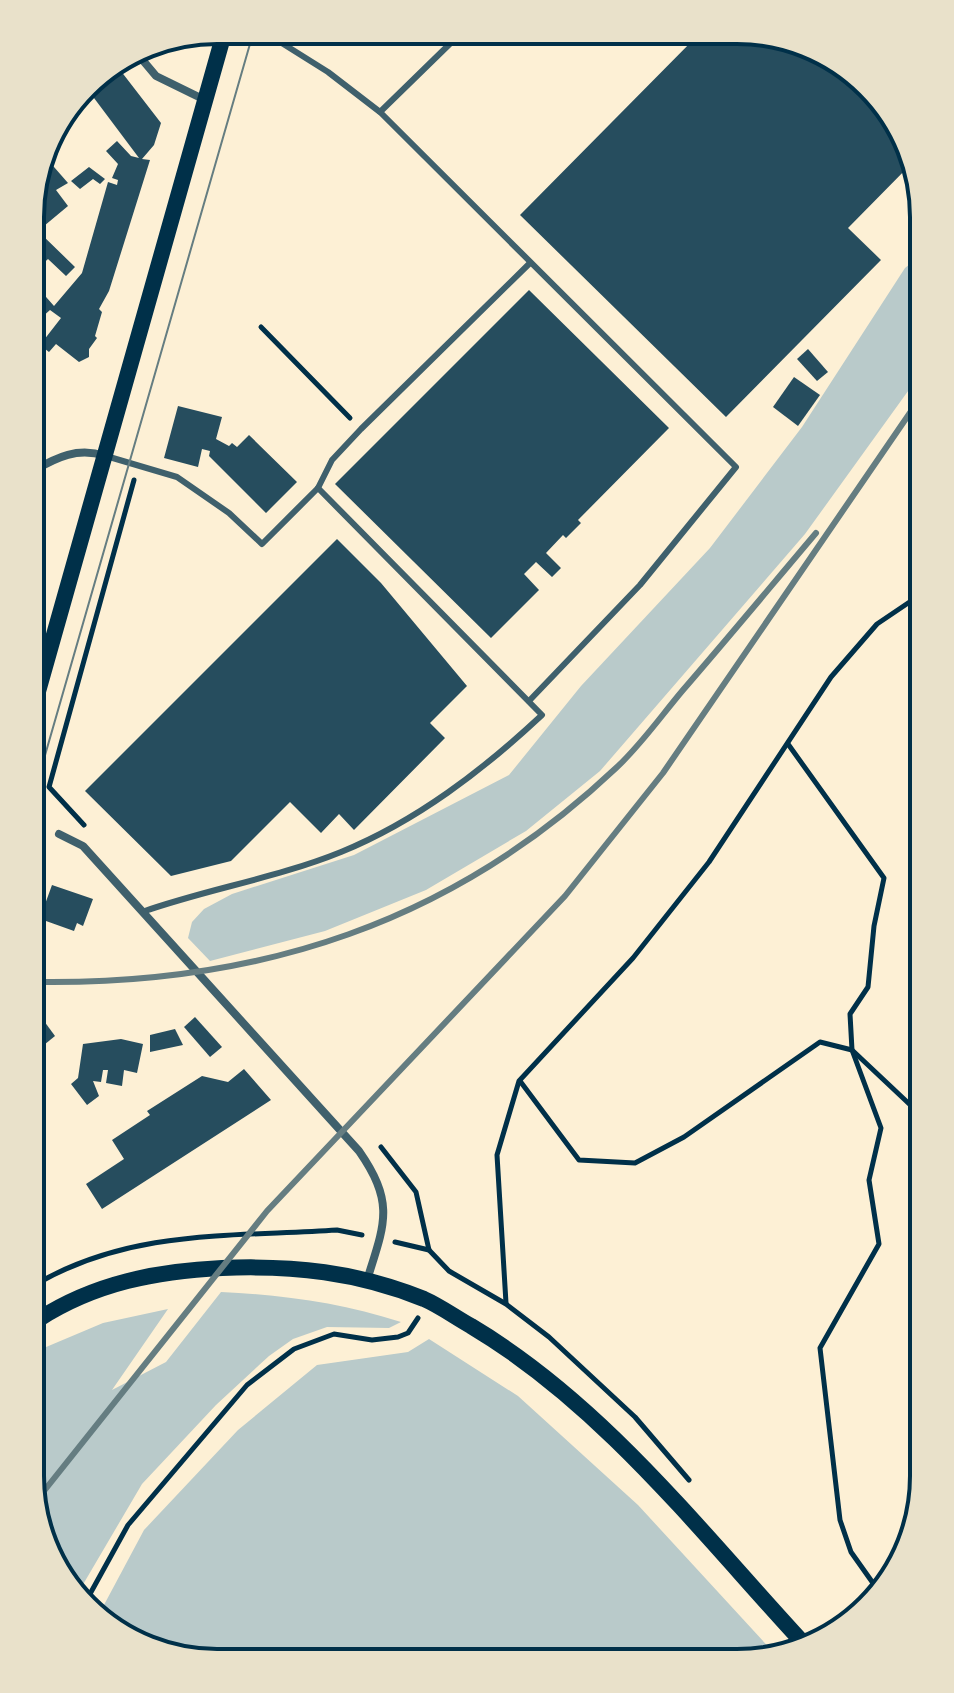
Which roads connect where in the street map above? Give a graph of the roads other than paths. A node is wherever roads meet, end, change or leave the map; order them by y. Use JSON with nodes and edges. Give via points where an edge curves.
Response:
{"nodes":[{"id":1,"x":221,"y":44,"type":"edge"},
{"id":2,"x":283,"y":44,"type":"edge"},
{"id":3,"x":450,"y":44,"type":"edge"},
{"id":4,"x":143,"y":61,"type":"edge"},
{"id":5,"x":205,"y":100,"type":"junction"},
{"id":6,"x":380,"y":112,"type":"junction"},
{"id":7,"x":530,"y":263,"type":"junction"},
{"id":8,"x":106,"y":456,"type":"junction"},
{"id":9,"x":44,"y":466,"type":"edge"},
{"id":10,"x":318,"y":488,"type":"junction"},
{"id":11,"x":44,"y":671,"type":"edge"},
{"id":12,"x":529,"y":701,"type":"junction"},
{"id":13,"x":59,"y":834,"type":"dead end"},
{"id":14,"x":142,"y":912,"type":"junction"},
{"id":15,"x":367,"y":1280,"type":"junction"},
{"id":16,"x":44,"y":1317,"type":"edge"},
{"id":17,"x":798,"y":1637,"type":"edge"}],
"edges":[{"from":1,"to":5,"type":"main road"},
{"from":2,"to":6,"type":"lane"},
{"from":3,"to":6,"type":"lane"},
{"from":4,"to":5,"type":"street","via":[[156,76]]},
{"from":5,"to":8,"type":"main road"},
{"from":6,"to":7,"type":"lane"},
{"from":7,"to":10,"type":"lane","via":[[361,429],[332,460]]},
{"from":7,"to":12,"type":"lane","via":[[736,467],[640,585]]},
{"from":8,"to":9,"type":"street","via":[[71,453]]},
{"from":8,"to":10,"type":"lane","via":[[177,477],[262,544]]},
{"from":8,"to":11,"type":"main road"},
{"from":10,"to":12,"type":"lane"},
{"from":12,"to":14,"type":"lane","via":[[542,715],[492,762],[433,803],[341,852]]},
{"from":13,"to":14,"type":"street","via":[[83,846]]},
{"from":14,"to":15,"type":"street","via":[[359,1151],[377,1178],[386,1214]]},
{"from":15,"to":16,"type":"main road","via":[[277,1265],[171,1271],[106,1286]]},
{"from":15,"to":17,"type":"main road","via":[[426,1300],[537,1368],[616,1440]]}]}
